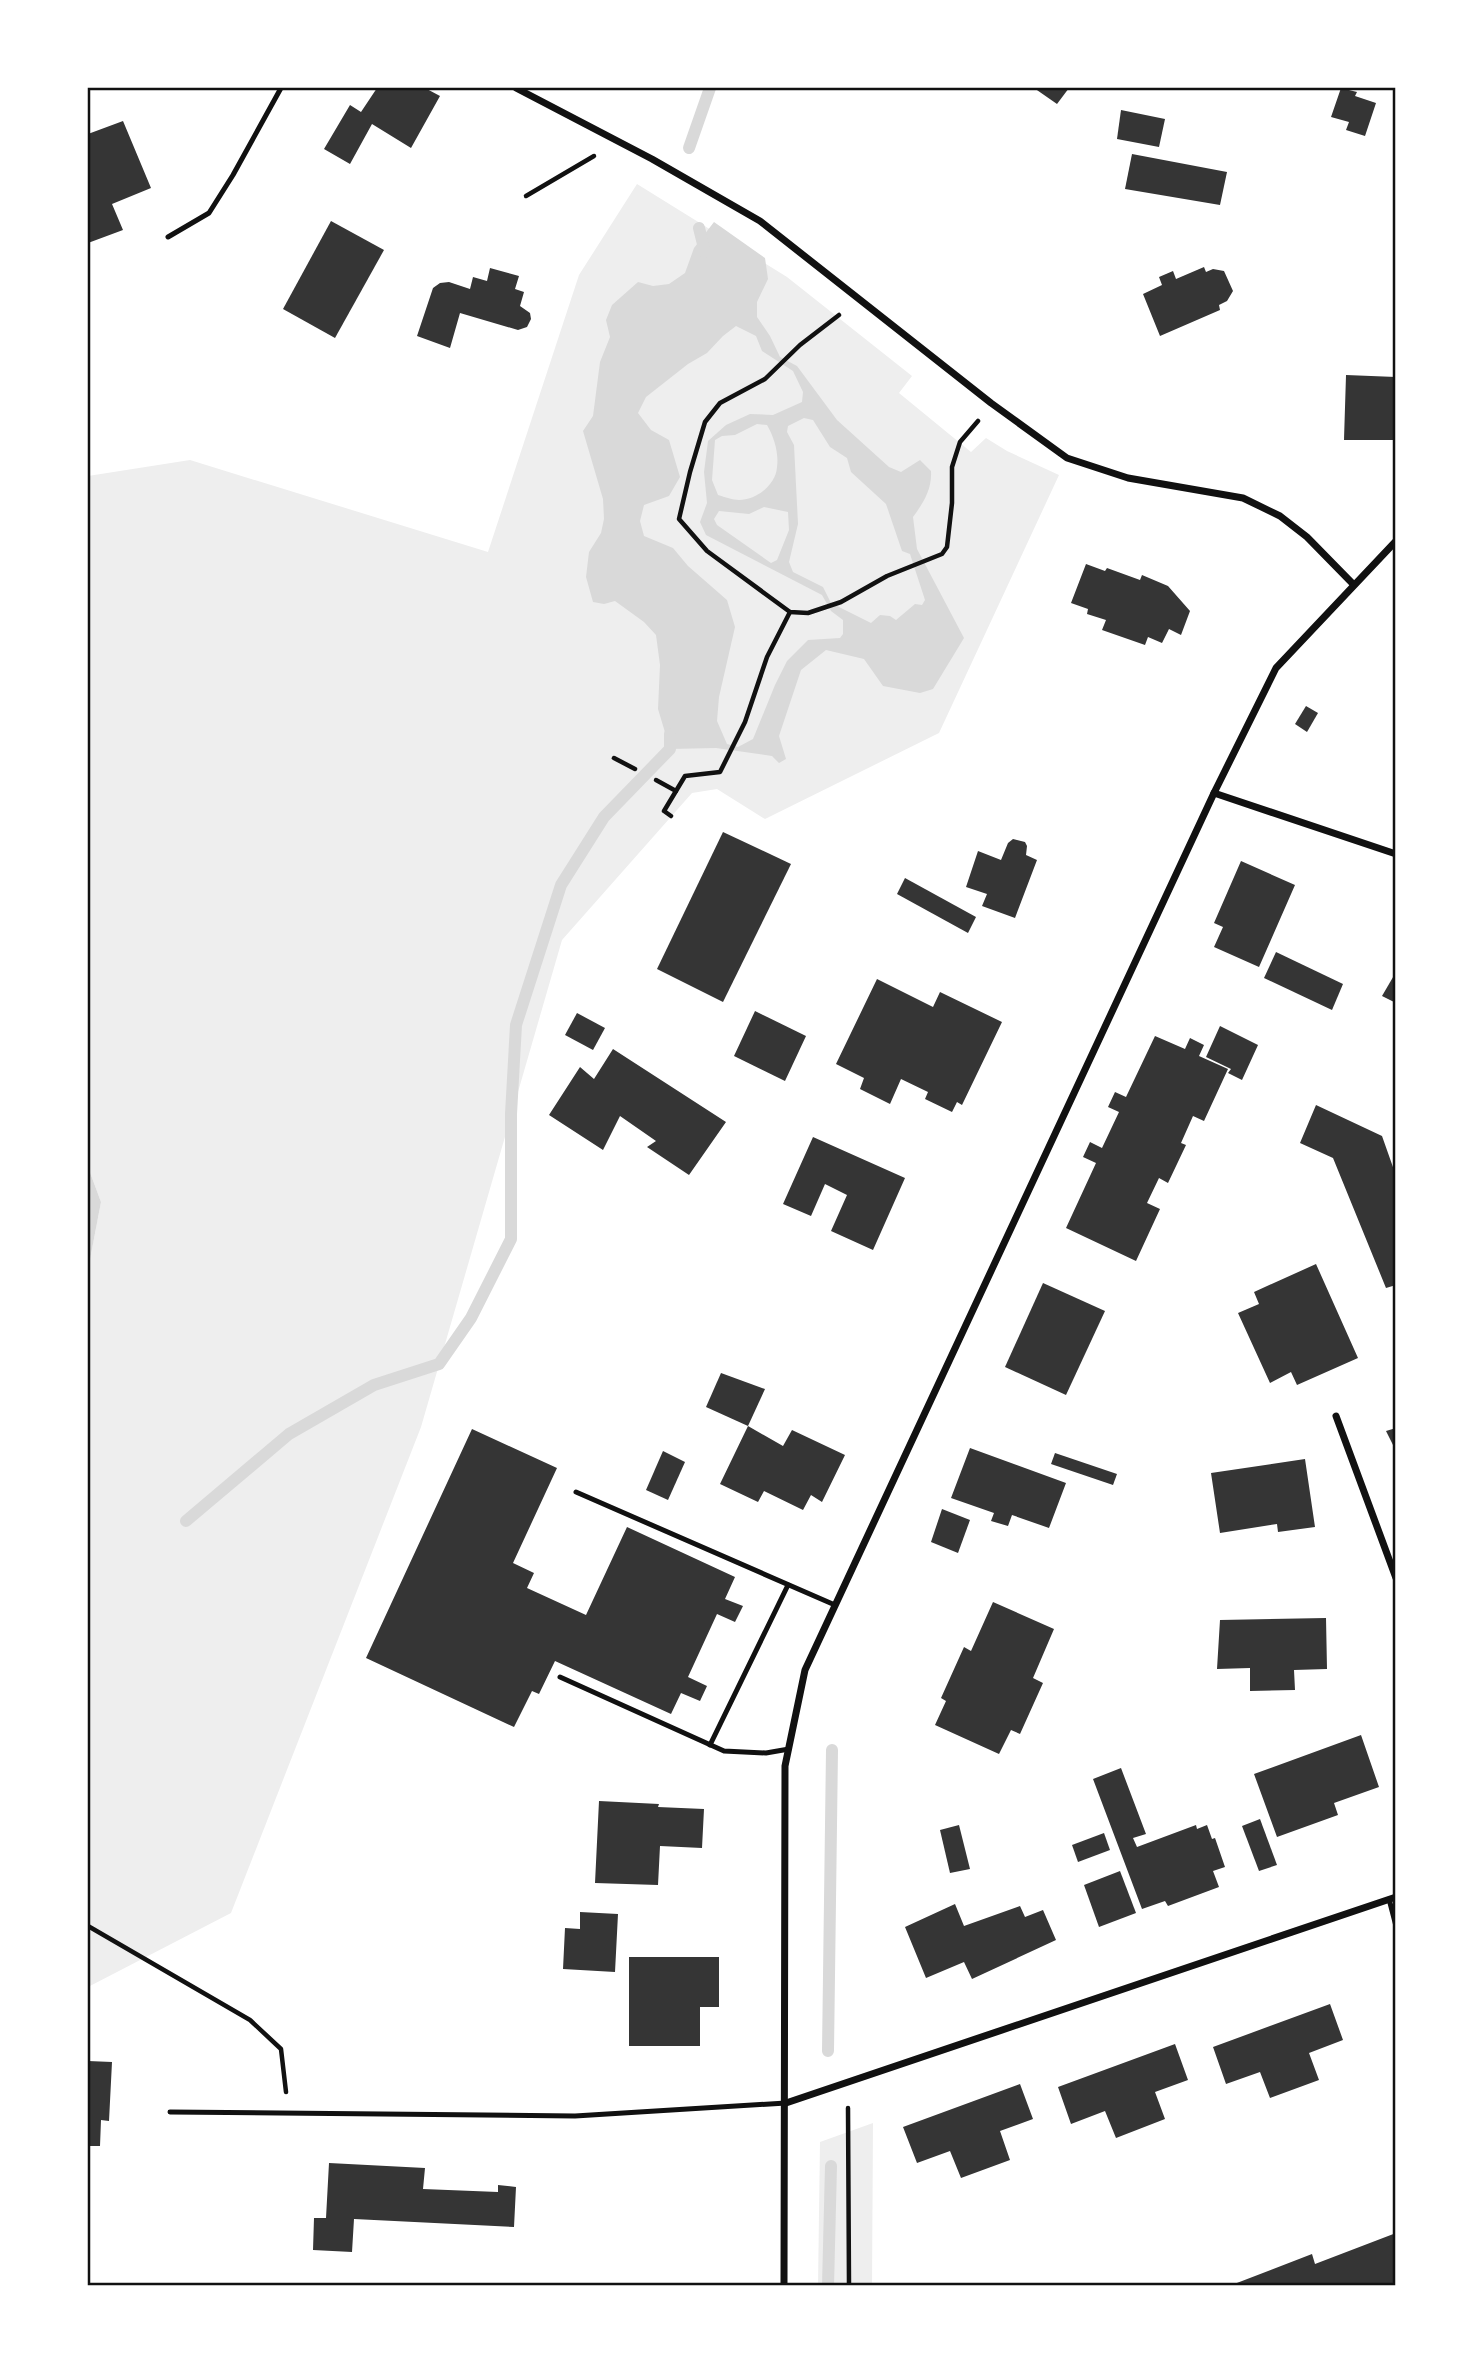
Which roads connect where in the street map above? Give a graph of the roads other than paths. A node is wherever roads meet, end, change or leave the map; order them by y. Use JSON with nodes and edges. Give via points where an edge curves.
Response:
{"nodes":[{"id":1,"x":281,"y":88,"type":"edge"},
{"id":2,"x":516,"y":88,"type":"edge"},
{"id":3,"x":168,"y":237,"type":"dead end"},
{"id":4,"x":1395,"y":541,"type":"edge"},
{"id":5,"x":1353,"y":584,"type":"junction"},
{"id":6,"x":1214,"y":793,"type":"junction"},
{"id":7,"x":1395,"y":854,"type":"edge"},
{"id":8,"x":1336,"y":1416,"type":"dead end"},
{"id":9,"x":576,"y":1492,"type":"dead end"},
{"id":10,"x":1395,"y":1578,"type":"edge"},
{"id":11,"x":788,"y":1585,"type":"junction"},
{"id":12,"x":835,"y":1605,"type":"junction"},
{"id":13,"x":559,"y":1677,"type":"dead end"},
{"id":14,"x":710,"y":1745,"type":"junction"},
{"id":15,"x":789,"y":1749,"type":"junction"},
{"id":16,"x":1392,"y":1898,"type":"edge"},
{"id":17,"x":1395,"y":1926,"type":"edge"},
{"id":18,"x":786,"y":2103,"type":"junction"},
{"id":19,"x":170,"y":2112,"type":"dead end"},
{"id":20,"x":784,"y":2286,"type":"edge"}],
"edges":[{"from":1,"to":3,"type":"lane","via":[[209,213]]},
{"from":2,"to":5,"type":"street","via":[[760,221],[991,404],[1067,458],[1128,478],[1243,498],[1280,516],[1307,537]]},
{"from":4,"to":5,"type":"street"},
{"from":5,"to":6,"type":"street","via":[[1276,668]]},
{"from":6,"to":7,"type":"street"},
{"from":6,"to":12,"type":"street"},
{"from":8,"to":10,"type":"street"},
{"from":9,"to":11,"type":"lane"},
{"from":11,"to":12,"type":"lane"},
{"from":11,"to":14,"type":"lane"},
{"from":12,"to":15,"type":"street","via":[[805,1670]]},
{"from":13,"to":14,"type":"lane"},
{"from":14,"to":15,"type":"lane","via":[[724,1751]]},
{"from":15,"to":18,"type":"street","via":[[785,1766]]},
{"from":16,"to":17,"type":"lane"},
{"from":16,"to":18,"type":"street"},
{"from":18,"to":19,"type":"lane","via":[[575,2116]]},
{"from":18,"to":20,"type":"street"}]}
